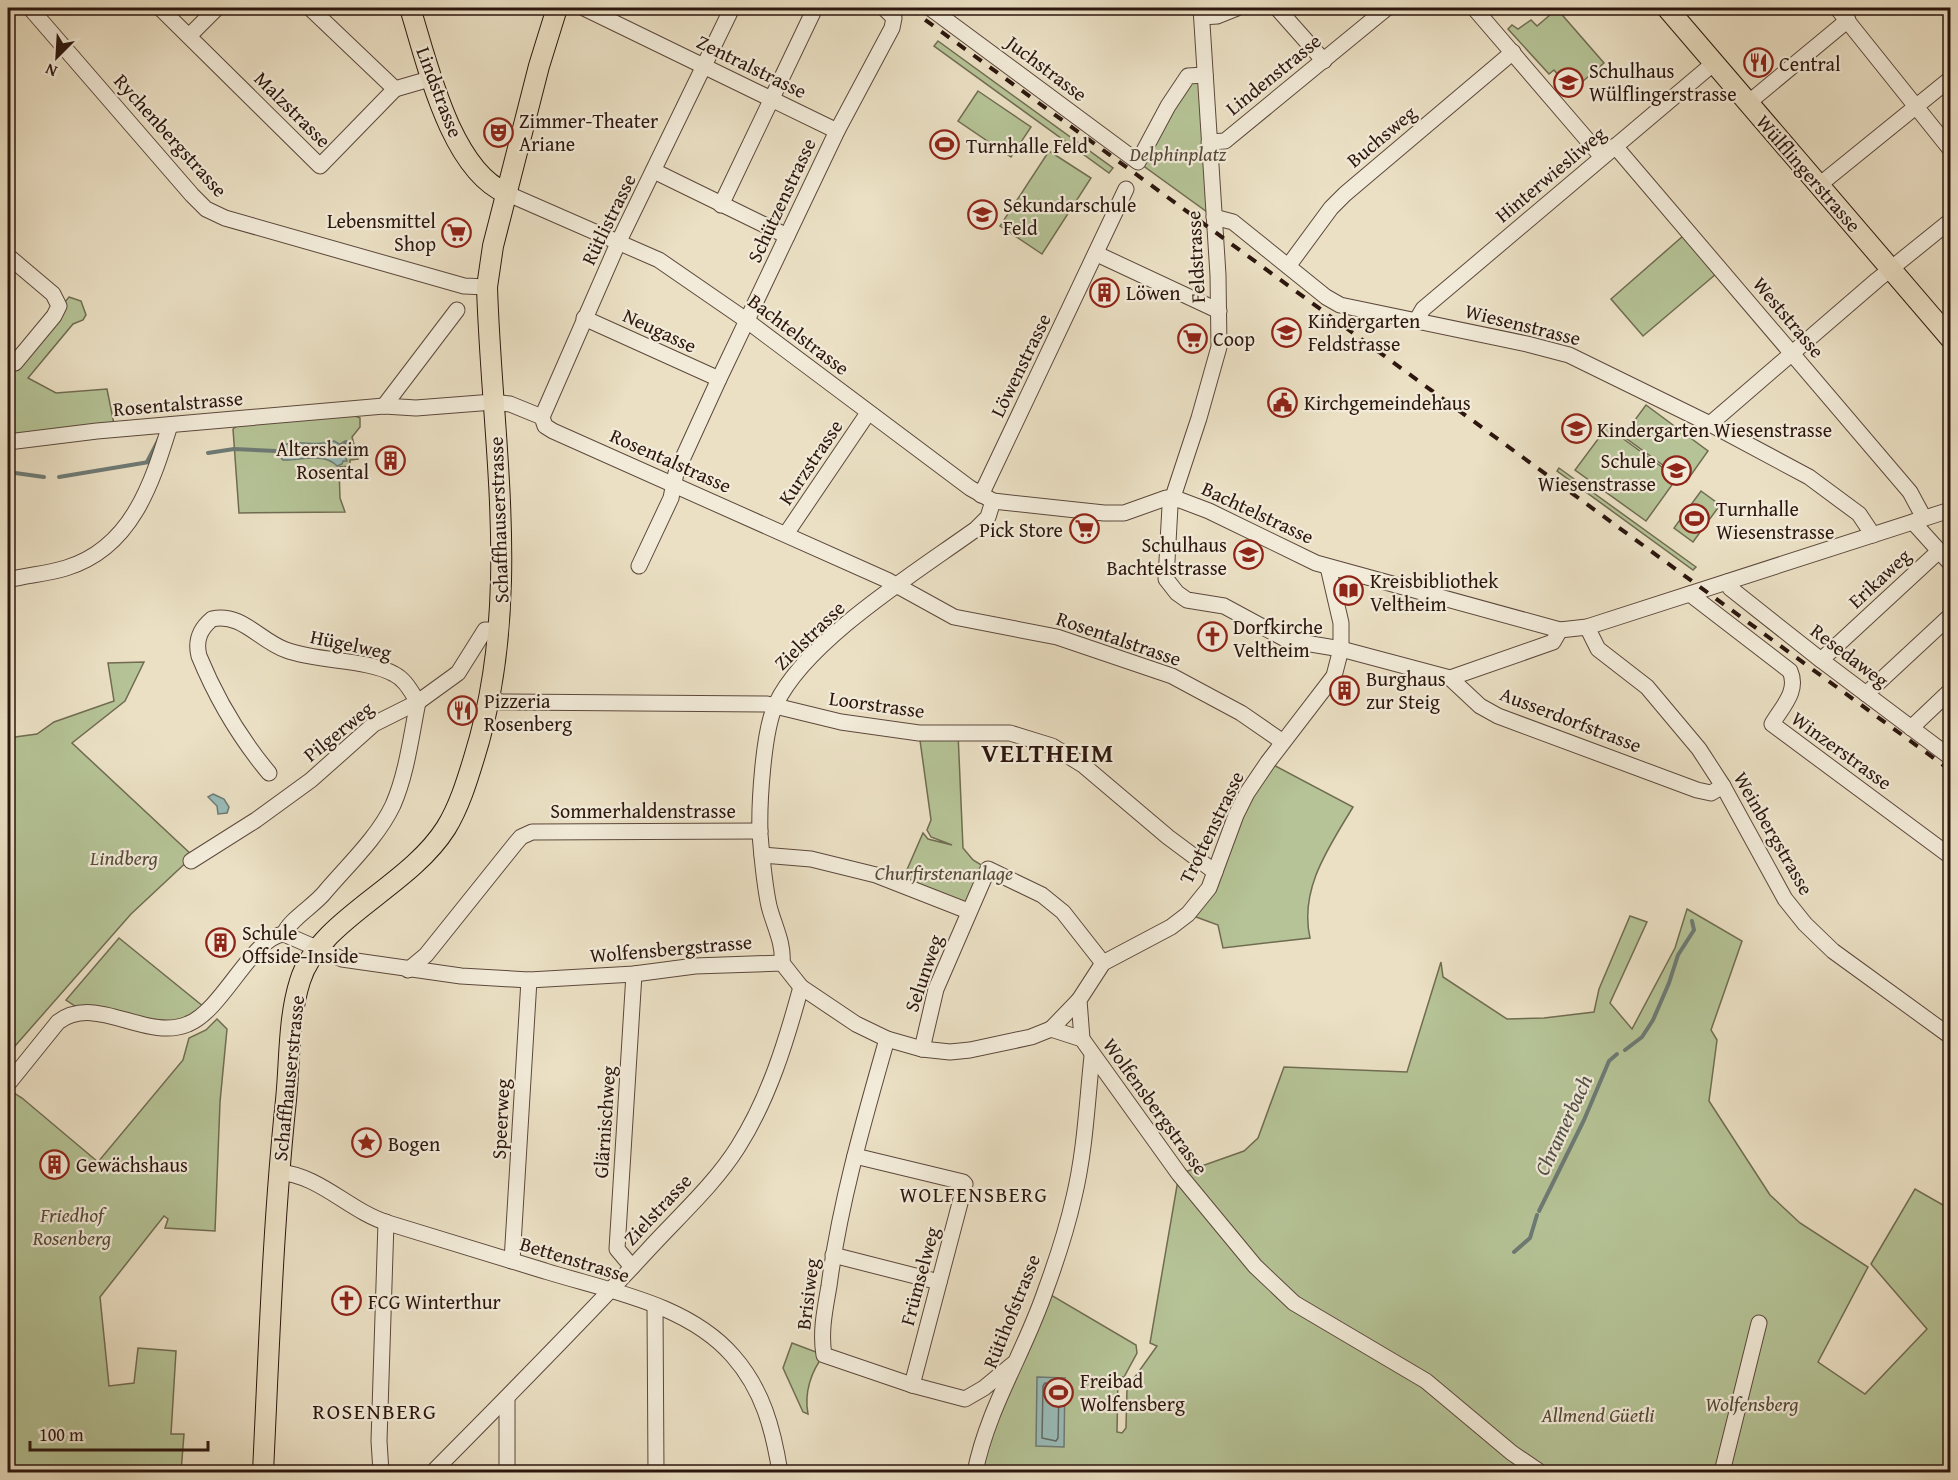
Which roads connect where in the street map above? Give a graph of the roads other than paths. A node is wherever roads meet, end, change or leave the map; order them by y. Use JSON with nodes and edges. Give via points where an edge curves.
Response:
{"nodes":[{"id":1,"x":30,"y":8,"type":"edge"},
{"id":2,"x":160,"y":8,"type":"edge"},
{"id":3,"x":217,"y":8,"type":"edge"},
{"id":4,"x":410,"y":8,"type":"edge"},
{"id":5,"x":556,"y":8,"type":"edge"},
{"id":6,"x":584,"y":8,"type":"edge"},
{"id":7,"x":732,"y":8,"type":"edge"},
{"id":8,"x":815,"y":8,"type":"edge"},
{"id":9,"x":930,"y":8,"type":"edge"},
{"id":10,"x":1237,"y":8,"type":"edge"},
{"id":11,"x":1276,"y":8,"type":"edge"},
{"id":12,"x":1388,"y":8,"type":"edge"},
{"id":13,"x":1474,"y":8,"type":"edge"},
{"id":14,"x":1667,"y":8,"type":"edge"},
{"id":15,"x":1838,"y":8,"type":"edge"},
{"id":16,"x":317,"y":10,"type":"edge"},
{"id":17,"x":1202,"y":12,"type":"edge"},
{"id":18,"x":889,"y":13,"type":"edge"},
{"id":19,"x":1848,"y":20,"type":"junction"},
{"id":20,"x":189,"y":36,"type":"junction"},
{"id":21,"x":1512,"y":52,"type":"junction"},
{"id":22,"x":1323,"y":61,"type":"junction"},
{"id":23,"x":1714,"y":63,"type":"junction"},
{"id":24,"x":703,"y":66,"type":"junction"},
{"id":25,"x":1205,"y":75,"type":"junction"},
{"id":26,"x":433,"y":78,"type":"junction"},
{"id":27,"x":1950,"y":79,"type":"edge"},
{"id":28,"x":395,"y":89,"type":"junction"},
{"id":29,"x":771,"y":99,"type":"junction"},
{"id":30,"x":1748,"y":103,"type":"junction"},
{"id":31,"x":1916,"y":108,"type":"junction"},
{"id":32,"x":837,"y":130,"type":"junction"},
{"id":33,"x":1209,"y":142,"type":"junction"},
{"id":34,"x":1615,"y":146,"type":"junction"},
{"id":35,"x":1950,"y":149,"type":"edge"},
{"id":36,"x":1602,"y":157,"type":"junction"},
{"id":37,"x":654,"y":171,"type":"junction"},
{"id":38,"x":1818,"y":186,"type":"junction"},
{"id":39,"x":1126,"y":189,"type":"dead end"},
{"id":40,"x":506,"y":193,"type":"junction"},
{"id":41,"x":721,"y":205,"type":"junction"},
{"id":42,"x":1214,"y":217,"type":"junction"},
{"id":43,"x":1950,"y":221,"type":"edge"},
{"id":44,"x":787,"y":236,"type":"junction"},
{"id":45,"x":619,"y":241,"type":"junction"},
{"id":46,"x":1097,"y":254,"type":"junction"},
{"id":47,"x":8,"y":256,"type":"edge"},
{"id":48,"x":1289,"y":265,"type":"junction"},
{"id":49,"x":1891,"y":269,"type":"junction"},
{"id":50,"x":487,"y":287,"type":"junction"},
{"id":51,"x":457,"y":310,"type":"dead end"},
{"id":52,"x":1220,"y":311,"type":"junction"},
{"id":53,"x":584,"y":318,"type":"junction"},
{"id":54,"x":746,"y":320,"type":"junction"},
{"id":55,"x":1416,"y":321,"type":"junction"},
{"id":56,"x":1950,"y":339,"type":"edge"},
{"id":57,"x":1793,"y":354,"type":"junction"},
{"id":58,"x":15,"y":363,"type":"dead end"},
{"id":59,"x":719,"y":379,"type":"junction"},
{"id":60,"x":493,"y":402,"type":"junction"},
{"id":61,"x":384,"y":406,"type":"junction"},
{"id":62,"x":868,"y":413,"type":"junction"},
{"id":63,"x":542,"y":417,"type":"junction"},
{"id":64,"x":1710,"y":424,"type":"junction"},
{"id":65,"x":170,"y":425,"type":"junction"},
{"id":66,"x":8,"y":442,"type":"edge"},
{"id":67,"x":674,"y":484,"type":"junction"},
{"id":68,"x":987,"y":498,"type":"junction"},
{"id":69,"x":1172,"y":498,"type":"junction"},
{"id":70,"x":1950,"y":510,"type":"edge"},
{"id":71,"x":1919,"y":520,"type":"junction"},
{"id":72,"x":786,"y":534,"type":"junction"},
{"id":73,"x":1873,"y":535,"type":"junction"},
{"id":74,"x":1940,"y":551,"type":"junction"},
{"id":75,"x":1950,"y":563,"type":"edge"},
{"id":76,"x":639,"y":566,"type":"dead end"},
{"id":77,"x":1328,"y":567,"type":"junction"},
{"id":78,"x":8,"y":580,"type":"edge"},
{"id":79,"x":1726,"y":582,"type":"junction"},
{"id":80,"x":898,"y":585,"type":"junction"},
{"id":81,"x":1690,"y":594,"type":"junction"},
{"id":82,"x":1950,"y":616,"type":"edge"},
{"id":83,"x":1587,"y":627,"type":"junction"},
{"id":84,"x":500,"y":630,"type":"junction"},
{"id":85,"x":1560,"y":630,"type":"junction"},
{"id":86,"x":1341,"y":649,"type":"junction"},
{"id":87,"x":1821,"y":660,"type":"junction"},
{"id":88,"x":1450,"y":678,"type":"junction"},
{"id":89,"x":1950,"y":691,"type":"edge"},
{"id":90,"x":1866,"y":694,"type":"junction"},
{"id":91,"x":489,"y":700,"type":"junction"},
{"id":92,"x":418,"y":702,"type":"junction"},
{"id":93,"x":774,"y":706,"type":"junction"},
{"id":94,"x":1911,"y":728,"type":"junction"},
{"id":95,"x":1283,"y":742,"type":"junction"},
{"id":96,"x":1950,"y":757,"type":"edge"},
{"id":97,"x":269,"y":773,"type":"dead end"},
{"id":98,"x":1723,"y":786,"type":"junction"},
{"id":99,"x":760,"y":831,"type":"junction"},
{"id":100,"x":762,"y":855,"type":"junction"},
{"id":101,"x":1950,"y":856,"type":"edge"},
{"id":102,"x":191,"y":861,"type":"dead end"},
{"id":103,"x":1215,"y":872,"type":"junction"},
{"id":104,"x":968,"y":911,"type":"junction"},
{"id":105,"x":284,"y":934,"type":"junction"},
{"id":106,"x":316,"y":948,"type":"junction"},
{"id":107,"x":782,"y":963,"type":"junction"},
{"id":108,"x":1103,"y":963,"type":"junction"},
{"id":109,"x":408,"y":970,"type":"junction"},
{"id":110,"x":634,"y":974,"type":"junction"},
{"id":111,"x":529,"y":980,"type":"junction"},
{"id":112,"x":801,"y":987,"type":"junction"},
{"id":113,"x":1079,"y":1000,"type":"junction"},
{"id":114,"x":1051,"y":1029,"type":"junction"},
{"id":115,"x":1950,"y":1036,"type":"edge"},
{"id":116,"x":887,"y":1039,"type":"junction"},
{"id":117,"x":1082,"y":1039,"type":"junction"},
{"id":118,"x":922,"y":1049,"type":"junction"},
{"id":119,"x":1092,"y":1056,"type":"junction"},
{"id":120,"x":8,"y":1084,"type":"edge"},
{"id":121,"x":855,"y":1156,"type":"junction"},
{"id":122,"x":278,"y":1172,"type":"junction"},
{"id":123,"x":386,"y":1222,"type":"junction"},
{"id":124,"x":833,"y":1256,"type":"junction"},
{"id":125,"x":512,"y":1261,"type":"junction"},
{"id":126,"x":632,"y":1267,"type":"junction"},
{"id":127,"x":939,"y":1282,"type":"junction"},
{"id":128,"x":609,"y":1291,"type":"junction"},
{"id":129,"x":655,"y":1306,"type":"junction"},
{"id":130,"x":1759,"y":1323,"type":"dead end"},
{"id":131,"x":1013,"y":1364,"type":"junction"},
{"id":132,"x":912,"y":1385,"type":"junction"},
{"id":133,"x":507,"y":1398,"type":"junction"},
{"id":134,"x":263,"y":1473,"type":"edge"},
{"id":135,"x":381,"y":1473,"type":"edge"},
{"id":136,"x":433,"y":1473,"type":"edge"},
{"id":137,"x":507,"y":1473,"type":"edge"},
{"id":138,"x":656,"y":1473,"type":"edge"},
{"id":139,"x":780,"y":1473,"type":"edge"},
{"id":140,"x":975,"y":1473,"type":"edge"},
{"id":141,"x":1540,"y":1473,"type":"edge"},
{"id":142,"x":1722,"y":1473,"type":"edge"}],
"edges":[{"from":1,"to":50,"type":"street","name":"Rychenbergstrasse","via":[[206,209],[364,260],[464,286]]},
{"from":2,"to":20,"type":"street","name":"Malzstrasse"},
{"from":3,"to":20,"type":"street"},
{"from":4,"to":26,"type":"main road","name":"Lindstrasse"},
{"from":5,"to":40,"type":"main road","name":"Schaffhauserstrasse"},
{"from":6,"to":24,"type":"street","name":"Zentralstrasse"},
{"from":7,"to":24,"type":"street","name":"Rütlistrasse"},
{"from":8,"to":29,"type":"street"},
{"from":9,"to":25,"type":"street","name":"Juchstrasse","via":[[1138,162],[1188,76]]},
{"from":10,"to":17,"type":"street","via":[[1217,16]]},
{"from":11,"to":22,"type":"street"},
{"from":12,"to":22,"type":"street","name":"Lindenstrasse"},
{"from":13,"to":21,"type":"street"},
{"from":14,"to":23,"type":"main road","name":"Wülflingerstrasse"},
{"from":15,"to":19,"type":"street"},
{"from":16,"to":28,"type":"street"},
{"from":17,"to":25,"type":"street","name":"Feldstrasse"},
{"from":18,"to":32,"type":"street","name":"Schützenstrasse","via":[[892,28]]},
{"from":19,"to":30,"type":"street"},
{"from":19,"to":31,"type":"street"},
{"from":20,"to":28,"type":"street","name":"Malzstrasse","via":[[320,166]]},
{"from":21,"to":36,"type":"street"},
{"from":21,"to":48,"type":"street","name":"Buchsweg","via":[[1345,194]]},
{"from":22,"to":33,"type":"street","name":"Lindenstrasse","via":[[1225,141]]},
{"from":23,"to":30,"type":"main road","name":"Wülflingerstrasse"},
{"from":23,"to":34,"type":"street","name":"Hinterwiesliweg"},
{"from":24,"to":29,"type":"street","name":"Zentralstrasse"},
{"from":24,"to":37,"type":"street","name":"Rütlistrasse"},
{"from":25,"to":33,"type":"street","name":"Feldstrasse"},
{"from":26,"to":28,"type":"street"},
{"from":26,"to":40,"type":"main road","name":"Lindstrasse","via":[[458,142],[485,181]]},
{"from":27,"to":31,"type":"street"},
{"from":29,"to":32,"type":"street","name":"Zentralstrasse"},
{"from":29,"to":41,"type":"street"},
{"from":30,"to":38,"type":"main road","name":"Wülflingerstrasse"},
{"from":31,"to":35,"type":"street"},
{"from":31,"to":38,"type":"street"},
{"from":32,"to":44,"type":"street","name":"Schützenstrasse"},
{"from":33,"to":42,"type":"street","name":"Feldstrasse"},
{"from":34,"to":36,"type":"street","name":"Hinterwiesliweg"},
{"from":34,"to":57,"type":"street","name":"Weststrasse"},
{"from":36,"to":55,"type":"street","name":"Hinterwiesliweg","via":[[1423,309]]},
{"from":37,"to":41,"type":"street"},
{"from":37,"to":45,"type":"street","name":"Rütlistrasse"},
{"from":38,"to":49,"type":"main road","name":"Wülflingerstrasse"},
{"from":39,"to":46,"type":"street","name":"Löwenstrasse"},
{"from":40,"to":45,"type":"street","name":"Bachtelstrasse"},
{"from":40,"to":50,"type":"main road","name":"Schaffhauserstrasse"},
{"from":41,"to":44,"type":"street"},
{"from":42,"to":48,"type":"street","name":"Wiesenstrasse","via":[[1233,222]]},
{"from":42,"to":52,"type":"street","name":"Feldstrasse"},
{"from":43,"to":49,"type":"street"},
{"from":44,"to":54,"type":"street","name":"Schützenstrasse"},
{"from":45,"to":53,"type":"street","name":"Rütlistrasse"},
{"from":45,"to":54,"type":"street","name":"Bachtelstrasse","via":[[659,260]]},
{"from":46,"to":52,"type":"street"},
{"from":46,"to":68,"type":"street","name":"Löwenstrasse"},
{"from":47,"to":58,"type":"street","via":[[53,294],[59,306]]},
{"from":48,"to":55,"type":"street","name":"Wiesenstrasse","via":[[1340,305]]},
{"from":49,"to":56,"type":"main road","name":"Wülflingerstrasse"},
{"from":49,"to":57,"type":"street"},
{"from":50,"to":60,"type":"main road","name":"Schaffhauserstrasse"},
{"from":51,"to":61,"type":"street"},
{"from":52,"to":69,"type":"street","name":"Feldstrasse","via":[[1219,347]]},
{"from":53,"to":59,"type":"street","name":"Neugasse"},
{"from":53,"to":63,"type":"street","name":"Rütlistrasse"},
{"from":54,"to":59,"type":"street","name":"Schützenstrasse"},
{"from":54,"to":62,"type":"street","name":"Bachtelstrasse"},
{"from":55,"to":64,"type":"street","name":"Wiesenstrasse","via":[[1569,355]]},
{"from":57,"to":64,"type":"street"},
{"from":57,"to":71,"type":"street","name":"Weststrasse","via":[[1910,492]]},
{"from":59,"to":67,"type":"street","name":"Schützenstrasse"},
{"from":60,"to":61,"type":"street","name":"Rosentalstrasse","via":[[416,408]]},
{"from":60,"to":63,"type":"street","name":"Rosentalstrasse","via":[[510,404]]},
{"from":60,"to":84,"type":"main road","name":"Schaffhauserstrasse","via":[[503,552]]},
{"from":61,"to":65,"type":"street","name":"Rosentalstrasse"},
{"from":62,"to":68,"type":"street","name":"Bachtelstrasse"},
{"from":62,"to":72,"type":"street","name":"Kurzstrasse"},
{"from":63,"to":67,"type":"street","name":"Rosentalstrasse","via":[[545,426],[553,431]]},
{"from":64,"to":73,"type":"street","name":"Wiesenstrasse","via":[[1836,494],[1860,514]]},
{"from":65,"to":66,"type":"street","name":"Rosentalstrasse"},
{"from":65,"to":78,"type":"street","via":[[142,502],[117,538],[90,558],[67,568]]},
{"from":67,"to":72,"type":"street","name":"Rosentalstrasse"},
{"from":67,"to":76,"type":"street","name":"Schützenstrasse"},
{"from":68,"to":69,"type":"street","name":"Bachtelstrasse","via":[[1124,513]]},
{"from":68,"to":80,"type":"street","name":"Zielstrasse","via":[[988,517],[976,530]]},
{"from":69,"to":77,"type":"street","name":"Bachtelstrasse","via":[[1209,511]]},
{"from":69,"to":86,"type":"street","name":"Feldstrasse","via":[[1165,565],[1166,579],[1177,593],[1187,600],[1224,606],[1287,640]]},
{"from":70,"to":71,"type":"street","name":"Bachtelstrasse"},
{"from":71,"to":73,"type":"street","name":"Bachtelstrasse"},
{"from":71,"to":74,"type":"street","name":"Weststrasse"},
{"from":72,"to":80,"type":"street","name":"Rosentalstrasse"},
{"from":73,"to":79,"type":"street","name":"Bachtelstrasse"},
{"from":74,"to":75,"type":"street","name":"Weststrasse"},
{"from":74,"to":87,"type":"street","name":"Erikaweg"},
{"from":77,"to":85,"type":"street","name":"Bachtelstrasse"},
{"from":77,"to":86,"type":"street","name":"Trottenstrasse","via":[[1339,608]]},
{"from":79,"to":81,"type":"street","name":"Bachtelstrasse"},
{"from":79,"to":87,"type":"street","name":"Resedaweg"},
{"from":80,"to":93,"type":"street","name":"Zielstrasse","via":[[836,633],[804,664]]},
{"from":80,"to":95,"type":"street","name":"Rosentalstrasse","via":[[954,617],[1057,637],[1172,676],[1233,708]]},
{"from":81,"to":83,"type":"street","name":"Bachtelstrasse"},
{"from":81,"to":101,"type":"street","name":"Winzerstrasse","via":[[1790,671],[1795,681],[1792,692],[1772,724]]},
{"from":82,"to":90,"type":"street"},
{"from":83,"to":85,"type":"street","name":"Bachtelstrasse"},
{"from":83,"to":98,"type":"street","name":"Weinbergstrasse","via":[[1598,649],[1647,687],[1669,711]]},
{"from":84,"to":91,"type":"main road","name":"Schaffhauserstrasse"},
{"from":84,"to":92,"type":"street","name":"Pilgerweg","via":[[484,630],[458,673]]},
{"from":85,"to":88,"type":"street","via":[[1553,642]]},
{"from":86,"to":88,"type":"street","name":"Ausserdorfstrasse"},
{"from":86,"to":95,"type":"street","name":"Trottenstrasse","via":[[1334,676]]},
{"from":87,"to":90,"type":"street","name":"Resedaweg"},
{"from":88,"to":98,"type":"street","name":"Ausserdorfstrasse","via":[[1480,706],[1498,716],[1697,790],[1711,793]]},
{"from":89,"to":94,"type":"street"},
{"from":90,"to":94,"type":"street","name":"Resedaweg"},
{"from":91,"to":93,"type":"street","name":"Loorstrasse"},
{"from":91,"to":106,"type":"main road","name":"Schaffhauserstrasse","via":[[467,780],[436,843],[403,877]]},
{"from":92,"to":97,"type":"street","name":"Hügelweg","via":[[406,683],[394,674],[286,651],[231,617],[212,619],[200,632],[199,656],[223,709]]},
{"from":92,"to":102,"type":"street","name":"Pilgerweg","via":[[374,724],[311,780]]},
{"from":92,"to":105,"type":"street","via":[[405,768],[392,807],[314,906],[286,927]]},
{"from":93,"to":99,"type":"street","name":"Zielstrasse","via":[[761,789]]},
{"from":93,"to":103,"type":"street","name":"Loorstrasse","via":[[841,722],[919,733],[1010,733],[1052,746],[1083,765]]},
{"from":94,"to":96,"type":"street","name":"Resedaweg"},
{"from":95,"to":103,"type":"street","name":"Trottenstrasse","via":[[1236,815]]},
{"from":98,"to":115,"type":"street","name":"Weinbergstrasse","via":[[1785,899],[1805,924],[1833,951]]},
{"from":99,"to":100,"type":"street","name":"Zielstrasse"},
{"from":99,"to":109,"type":"street","name":"Sommerhaldenstrasse","via":[[532,832],[514,844],[426,955]]},
{"from":100,"to":104,"type":"street","via":[[811,859],[876,875]]},
{"from":100,"to":107,"type":"street","name":"Zielstrasse","via":[[769,905],[783,951]]},
{"from":103,"to":108,"type":"street","name":"Trottenstrasse","via":[[1209,888],[1188,914],[1172,927]]},
{"from":104,"to":108,"type":"street","name":"Selunweg","via":[[988,869],[1042,895],[1063,912]]},
{"from":104,"to":118,"type":"street","name":"Selunweg","via":[[936,989]]},
{"from":105,"to":106,"type":"street","name":"Wolfensbergstrasse"},
{"from":105,"to":120,"type":"street","via":[[258,951],[199,1019],[166,1029],[94,1014],[69,1015],[58,1022]]},
{"from":106,"to":109,"type":"street","name":"Wolfensbergstrasse","via":[[342,959]]},
{"from":106,"to":122,"type":"main road","name":"Schaffhauserstrasse","via":[[301,976],[293,1014]]},
{"from":107,"to":110,"type":"street","name":"Wolfensbergstrasse","via":[[695,966]]},
{"from":107,"to":112,"type":"street"},
{"from":108,"to":113,"type":"street","name":"Trottenstrasse"},
{"from":109,"to":111,"type":"street","name":"Wolfensbergstrasse"},
{"from":110,"to":111,"type":"street","name":"Wolfensbergstrasse"},
{"from":110,"to":126,"type":"street","name":"Glärnischweg","via":[[617,1249]]},
{"from":111,"to":125,"type":"street","name":"Speerweg"},
{"from":112,"to":116,"type":"street","via":[[856,1024]]},
{"from":112,"to":126,"type":"street","name":"Zielstrasse","via":[[778,1063],[738,1148]]},
{"from":113,"to":114,"type":"street","name":"Trottenstrasse"},
{"from":113,"to":117,"type":"street"},
{"from":114,"to":117,"type":"street","name":"Wolfensbergstrasse"},
{"from":114,"to":118,"type":"street","via":[[970,1050]]},
{"from":116,"to":118,"type":"street"},
{"from":116,"to":121,"type":"street","name":"Brisiweg"},
{"from":117,"to":119,"type":"street","name":"Wolfensbergstrasse"},
{"from":119,"to":131,"type":"street","name":"Rütihofstrasse","via":[[1074,1198],[1046,1292]]},
{"from":119,"to":141,"type":"street","name":"Wolfensbergstrasse","via":[[1179,1174],[1255,1266],[1294,1303],[1426,1381]]},
{"from":121,"to":124,"type":"street","name":"Brisiweg"},
{"from":121,"to":127,"type":"street","name":"Frümselweg","via":[[965,1184]]},
{"from":122,"to":123,"type":"street","name":"Bettenstrasse","via":[[299,1176]]},
{"from":122,"to":134,"type":"main road","name":"Schaffhauserstrasse"},
{"from":123,"to":125,"type":"street","name":"Bettenstrasse"},
{"from":123,"to":135,"type":"street"},
{"from":124,"to":127,"type":"street"},
{"from":124,"to":132,"type":"street","name":"Brisiweg","via":[[821,1338],[824,1355]]},
{"from":125,"to":128,"type":"street","name":"Bettenstrasse"},
{"from":126,"to":128,"type":"street","name":"Zielstrasse"},
{"from":127,"to":132,"type":"street","name":"Frümselweg"},
{"from":128,"to":129,"type":"street","name":"Bettenstrasse"},
{"from":128,"to":133,"type":"street","name":"Zielstrasse"},
{"from":129,"to":138,"type":"street"},
{"from":129,"to":139,"type":"street","name":"Bettenstrasse","via":[[701,1328],[720,1342],[746,1371],[771,1425]]},
{"from":130,"to":142,"type":"street"},
{"from":131,"to":132,"type":"street","name":"Brisiweg","via":[[965,1398]]},
{"from":131,"to":140,"type":"street","name":"Rütihofstrasse","via":[[979,1450]]},
{"from":133,"to":136,"type":"street","name":"Zielstrasse"},
{"from":133,"to":137,"type":"street"}]}
